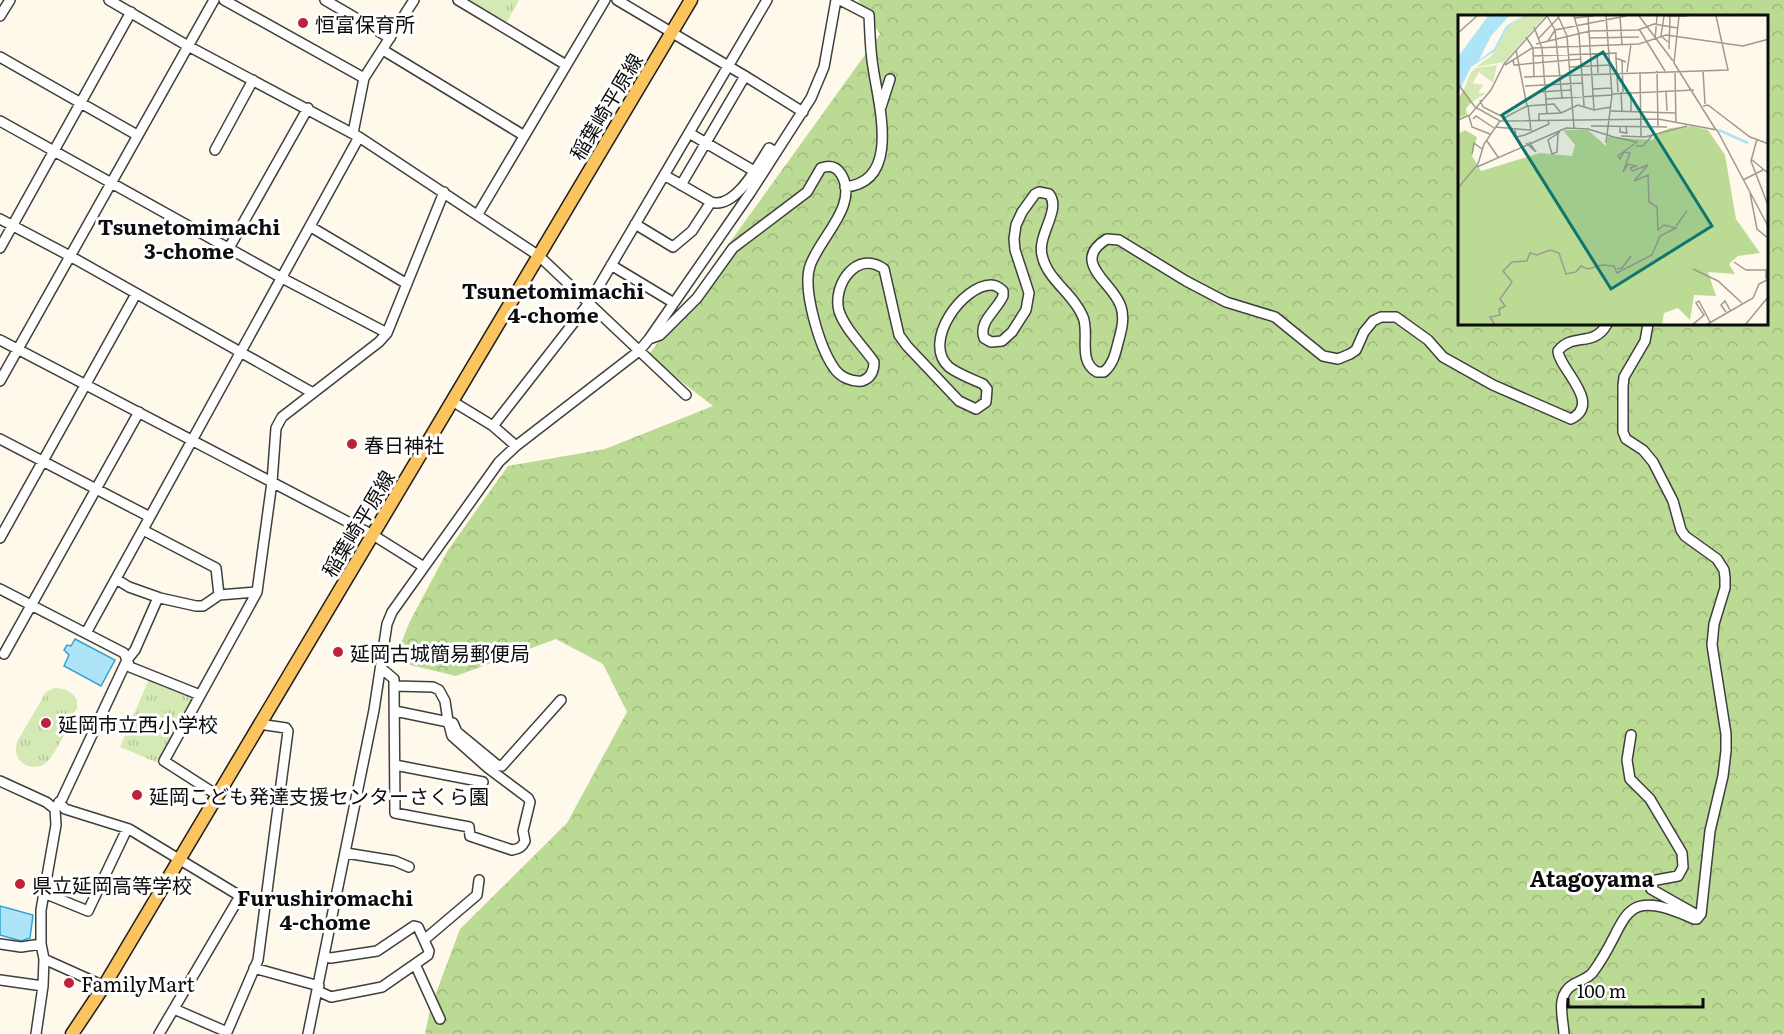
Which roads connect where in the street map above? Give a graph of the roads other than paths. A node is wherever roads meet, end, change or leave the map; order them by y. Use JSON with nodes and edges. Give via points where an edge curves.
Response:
{"nodes":[{"id":1,"x":10,"y":0,"type":"edge"},
{"id":2,"x":109,"y":0,"type":"edge"},
{"id":3,"x":214,"y":0,"type":"edge"},
{"id":4,"x":224,"y":0,"type":"edge"},
{"id":5,"x":326,"y":0,"type":"edge"},
{"id":6,"x":349,"y":0,"type":"edge"},
{"id":7,"x":414,"y":0,"type":"edge"},
{"id":8,"x":458,"y":0,"type":"edge"},
{"id":9,"x":605,"y":0,"type":"edge"},
{"id":10,"x":617,"y":0,"type":"edge"},
{"id":11,"x":691,"y":0,"type":"edge"},
{"id":12,"x":767,"y":0,"type":"edge"},
{"id":13,"x":838,"y":0,"type":"edge"},
{"id":14,"x":343,"y":10,"type":"junction"},
{"id":15,"x":131,"y":12,"type":"junction"},
{"id":16,"x":0,"y":16,"type":"edge"},
{"id":17,"x":671,"y":32,"type":"junction"},
{"id":18,"x":390,"y":38,"type":"junction"},
{"id":19,"x":188,"y":46,"type":"junction"},
{"id":20,"x":383,"y":50,"type":"junction"},
{"id":21,"x":0,"y":57,"type":"edge"},
{"id":22,"x":566,"y":65,"type":"junction"},
{"id":23,"x":728,"y":66,"type":"junction"},
{"id":24,"x":745,"y":76,"type":"junction"},
{"id":25,"x":364,"y":78,"type":"junction"},
{"id":26,"x":890,"y":79,"type":"dead end"},
{"id":27,"x":253,"y":80,"type":"junction"},
{"id":28,"x":81,"y":101,"type":"junction"},
{"id":29,"x":308,"y":108,"type":"junction"},
{"id":30,"x":803,"y":112,"type":"junction"},
{"id":31,"x":880,"y":112,"type":"junction"},
{"id":32,"x":0,"y":121,"type":"edge"},
{"id":33,"x":689,"y":132,"type":"junction"},
{"id":34,"x":137,"y":135,"type":"junction"},
{"id":35,"x":356,"y":135,"type":"junction"},
{"id":36,"x":523,"y":135,"type":"junction"},
{"id":37,"x":706,"y":142,"type":"junction"},
{"id":38,"x":53,"y":150,"type":"junction"},
{"id":39,"x":215,"y":150,"type":"dead end"},
{"id":40,"x":776,"y":153,"type":"junction"},
{"id":41,"x":754,"y":171,"type":"junction"},
{"id":42,"x":664,"y":175,"type":"junction"},
{"id":43,"x":111,"y":182,"type":"junction"},
{"id":44,"x":681,"y":185,"type":"junction"},
{"id":45,"x":845,"y":187,"type":"junction"},
{"id":46,"x":444,"y":192,"type":"junction"},
{"id":47,"x":711,"y":202,"type":"junction"},
{"id":48,"x":478,"y":214,"type":"junction"},
{"id":49,"x":0,"y":219,"type":"edge"},
{"id":50,"x":635,"y":225,"type":"junction"},
{"id":51,"x":12,"y":226,"type":"junction"},
{"id":52,"x":310,"y":227,"type":"junction"},
{"id":53,"x":0,"y":248,"type":"edge"},
{"id":54,"x":229,"y":248,"type":"junction"},
{"id":55,"x":70,"y":256,"type":"junction"},
{"id":56,"x":539,"y":256,"type":"junction"},
{"id":57,"x":611,"y":265,"type":"junction"},
{"id":58,"x":282,"y":278,"type":"junction"},
{"id":59,"x":407,"y":284,"type":"junction"},
{"id":60,"x":136,"y":294,"type":"junction"},
{"id":61,"x":589,"y":303,"type":"junction"},
{"id":62,"x":674,"y":303,"type":"junction"},
{"id":63,"x":1606,"y":326,"type":"edge"},
{"id":64,"x":1648,"y":326,"type":"edge"},
{"id":65,"x":387,"y":333,"type":"junction"},
{"id":66,"x":649,"y":339,"type":"junction"},
{"id":67,"x":0,"y":340,"type":"edge"},
{"id":68,"x":18,"y":349,"type":"junction"},
{"id":69,"x":639,"y":351,"type":"junction"},
{"id":70,"x":242,"y":352,"type":"junction"},
{"id":71,"x":0,"y":381,"type":"edge"},
{"id":72,"x":86,"y":385,"type":"junction"},
{"id":73,"x":313,"y":393,"type":"junction"},
{"id":74,"x":686,"y":395,"type":"dead end"},
{"id":75,"x":452,"y":401,"type":"junction"},
{"id":76,"x":139,"y":412,"type":"junction"},
{"id":77,"x":492,"y":426,"type":"junction"},
{"id":78,"x":0,"y":439,"type":"edge"},
{"id":79,"x":193,"y":441,"type":"junction"},
{"id":80,"x":516,"y":446,"type":"junction"},
{"id":81,"x":43,"y":461,"type":"junction"},
{"id":82,"x":272,"y":482,"type":"junction"},
{"id":83,"x":95,"y":490,"type":"junction"},
{"id":84,"x":150,"y":517,"type":"junction"},
{"id":85,"x":143,"y":530,"type":"junction"},
{"id":86,"x":373,"y":535,"type":"junction"},
{"id":87,"x":0,"y":538,"type":"edge"},
{"id":88,"x":424,"y":567,"type":"junction"},
{"id":89,"x":116,"y":579,"type":"junction"},
{"id":90,"x":0,"y":589,"type":"edge"},
{"id":91,"x":256,"y":592,"type":"junction"},
{"id":92,"x":219,"y":595,"type":"junction"},
{"id":93,"x":160,"y":598,"type":"junction"},
{"id":94,"x":32,"y":604,"type":"junction"},
{"id":95,"x":86,"y":633,"type":"junction"},
{"id":96,"x":4,"y":654,"type":"dead end"},
{"id":97,"x":127,"y":660,"type":"junction"},
{"id":98,"x":381,"y":668,"type":"junction"},
{"id":99,"x":394,"y":686,"type":"junction"},
{"id":100,"x":200,"y":695,"type":"junction"},
{"id":101,"x":561,"y":700,"type":"dead end"},
{"id":102,"x":394,"y":711,"type":"junction"},
{"id":103,"x":448,"y":721,"type":"junction"},
{"id":104,"x":259,"y":724,"type":"junction"},
{"id":105,"x":1631,"y":735,"type":"dead end"},
{"id":106,"x":395,"y":765,"type":"junction"},
{"id":107,"x":0,"y":782,"type":"edge"},
{"id":108,"x":483,"y":782,"type":"dead end"},
{"id":109,"x":217,"y":795,"type":"junction"},
{"id":110,"x":57,"y":806,"type":"junction"},
{"id":111,"x":127,"y":829,"type":"junction"},
{"id":112,"x":346,"y":853,"type":"junction"},
{"id":113,"x":179,"y":859,"type":"junction"},
{"id":114,"x":409,"y":867,"type":"dead end"},
{"id":115,"x":479,"y":880,"type":"dead end"},
{"id":116,"x":44,"y":893,"type":"junction"},
{"id":117,"x":240,"y":896,"type":"junction"},
{"id":118,"x":267,"y":900,"type":"junction"},
{"id":119,"x":1700,"y":916,"type":"junction"},
{"id":120,"x":424,"y":940,"type":"junction"},
{"id":121,"x":0,"y":944,"type":"edge"},
{"id":122,"x":41,"y":944,"type":"junction"},
{"id":123,"x":325,"y":957,"type":"junction"},
{"id":124,"x":44,"y":959,"type":"junction"},
{"id":125,"x":415,"y":964,"type":"junction"},
{"id":126,"x":254,"y":968,"type":"junction"},
{"id":127,"x":0,"y":980,"type":"edge"},
{"id":128,"x":43,"y":986,"type":"junction"},
{"id":129,"x":104,"y":986,"type":"junction"},
{"id":130,"x":319,"y":989,"type":"junction"},
{"id":131,"x":174,"y":1009,"type":"junction"},
{"id":132,"x":440,"y":1019,"type":"dead end"},
{"id":133,"x":37,"y":1031,"type":"edge"},
{"id":134,"x":72,"y":1032,"type":"edge"},
{"id":135,"x":159,"y":1034,"type":"edge"},
{"id":136,"x":308,"y":1034,"type":"edge"},
{"id":137,"x":1564,"y":1034,"type":"edge"}],
"edges":[{"from":1,"to":16,"type":"street"},
{"from":2,"to":15,"type":"street"},
{"from":3,"to":19,"type":"street"},
{"from":4,"to":25,"type":"street"},
{"from":5,"to":14,"type":"street"},
{"from":6,"to":14,"type":"street"},
{"from":7,"to":18,"type":"street"},
{"from":8,"to":22,"type":"street"},
{"from":9,"to":22,"type":"street"},
{"from":10,"to":17,"type":"street"},
{"from":11,"to":17,"type":"main road","name":"稲葉崎平原線"},
{"from":12,"to":23,"type":"street"},
{"from":13,"to":30,"type":"street","via":[[820,81]]},
{"from":13,"to":31,"type":"street","via":[[869,15]]},
{"from":14,"to":18,"type":"street"},
{"from":15,"to":19,"type":"street"},
{"from":15,"to":28,"type":"street"},
{"from":17,"to":23,"type":"street"},
{"from":17,"to":56,"type":"main road","name":"稲葉崎平原線"},
{"from":18,"to":20,"type":"street"},
{"from":19,"to":27,"type":"street"},
{"from":19,"to":34,"type":"street"},
{"from":20,"to":25,"type":"street"},
{"from":20,"to":36,"type":"street"},
{"from":21,"to":28,"type":"street"},
{"from":22,"to":36,"type":"street"},
{"from":23,"to":24,"type":"street"},
{"from":23,"to":33,"type":"street"},
{"from":24,"to":30,"type":"street"},
{"from":24,"to":37,"type":"street"},
{"from":25,"to":35,"type":"street"},
{"from":26,"to":31,"type":"street"},
{"from":27,"to":29,"type":"street"},
{"from":27,"to":39,"type":"street"},
{"from":28,"to":34,"type":"street"},
{"from":28,"to":38,"type":"street"},
{"from":29,"to":35,"type":"street"},
{"from":29,"to":54,"type":"street"},
{"from":30,"to":40,"type":"street"},
{"from":31,"to":45,"type":"street","via":[[883,138],[878,163],[864,183]]},
{"from":32,"to":38,"type":"street"},
{"from":33,"to":37,"type":"street"},
{"from":33,"to":42,"type":"street"},
{"from":34,"to":43,"type":"street"},
{"from":35,"to":46,"type":"street"},
{"from":35,"to":52,"type":"street"},
{"from":36,"to":48,"type":"street"},
{"from":37,"to":41,"type":"street"},
{"from":37,"to":44,"type":"street"},
{"from":38,"to":43,"type":"street"},
{"from":38,"to":51,"type":"street"},
{"from":40,"to":41,"type":"street","via":[[769,148]]},
{"from":40,"to":62,"type":"street"},
{"from":41,"to":47,"type":"street","via":[[739,193],[721,203]]},
{"from":42,"to":44,"type":"street"},
{"from":42,"to":50,"type":"street"},
{"from":43,"to":54,"type":"street"},
{"from":43,"to":55,"type":"street"},
{"from":44,"to":47,"type":"street"},
{"from":45,"to":63,"type":"street","via":[[841,212],[809,268],[808,281],[813,317],[834,369],[849,380],[862,381],[874,368],[874,362],[838,308],[846,276],[871,262],[884,269],[899,334],[907,346],[959,401],[976,409],[986,402],[987,389],[950,368],[940,353],[940,335],[957,306],[974,291],[991,285],[1003,291],[1003,296],[983,325],[984,338],[995,343],[1012,332],[1026,310],[1029,293],[1015,250],[1016,225],[1039,192],[1049,194],[1053,201],[1041,254],[1083,316],[1085,355],[1097,372],[1104,372],[1113,361],[1122,328],[1121,307],[1092,263],[1096,247],[1107,239],[1119,240],[1226,302],[1275,317],[1331,359],[1356,350],[1373,321],[1396,317],[1428,340],[1443,357],[1492,385],[1571,419],[1581,408],[1580,391],[1558,351],[1564,343],[1596,337]]},
{"from":45,"to":66,"type":"street","via":[[837,168],[821,168],[807,192],[733,248],[697,298],[660,335]]},
{"from":46,"to":48,"type":"street"},
{"from":46,"to":59,"type":"street"},
{"from":47,"to":50,"type":"street","via":[[692,231],[673,247]]},
{"from":48,"to":56,"type":"street"},
{"from":49,"to":51,"type":"street"},
{"from":50,"to":57,"type":"street"},
{"from":51,"to":53,"type":"street"},
{"from":51,"to":55,"type":"street"},
{"from":52,"to":58,"type":"street"},
{"from":52,"to":59,"type":"street"},
{"from":54,"to":58,"type":"street"},
{"from":55,"to":60,"type":"street"},
{"from":55,"to":68,"type":"street"},
{"from":56,"to":61,"type":"street"},
{"from":56,"to":75,"type":"main road","name":"稲葉崎平原線"},
{"from":57,"to":61,"type":"street"},
{"from":57,"to":62,"type":"street"},
{"from":58,"to":65,"type":"street"},
{"from":58,"to":70,"type":"street"},
{"from":59,"to":65,"type":"street"},
{"from":60,"to":70,"type":"street"},
{"from":60,"to":72,"type":"street"},
{"from":61,"to":69,"type":"street"},
{"from":61,"to":77,"type":"street"},
{"from":62,"to":66,"type":"street"},
{"from":64,"to":119,"type":"street","via":[[1645,341],[1624,377],[1623,432],[1626,440],[1653,462],[1685,536],[1717,559],[1725,578],[1712,645],[1726,751],[1710,831]]},
{"from":65,"to":73,"type":"street"},
{"from":66,"to":69,"type":"street"},
{"from":67,"to":68,"type":"street"},
{"from":68,"to":71,"type":"street"},
{"from":68,"to":72,"type":"street"},
{"from":69,"to":74,"type":"street"},
{"from":69,"to":80,"type":"street"},
{"from":70,"to":73,"type":"street"},
{"from":70,"to":79,"type":"street"},
{"from":72,"to":76,"type":"street"},
{"from":72,"to":81,"type":"street"},
{"from":73,"to":82,"type":"street","via":[[282,417],[276,428]]},
{"from":75,"to":77,"type":"street"},
{"from":75,"to":86,"type":"main road","name":"稲葉崎平原線"},
{"from":76,"to":79,"type":"street"},
{"from":76,"to":83,"type":"street"},
{"from":77,"to":80,"type":"street"},
{"from":78,"to":81,"type":"street"},
{"from":79,"to":82,"type":"street"},
{"from":79,"to":84,"type":"street"},
{"from":80,"to":88,"type":"street","via":[[482,483]]},
{"from":81,"to":83,"type":"street"},
{"from":81,"to":87,"type":"street"},
{"from":82,"to":86,"type":"street"},
{"from":82,"to":91,"type":"street"},
{"from":83,"to":84,"type":"street"},
{"from":83,"to":94,"type":"street"},
{"from":84,"to":85,"type":"street"},
{"from":85,"to":89,"type":"street"},
{"from":85,"to":92,"type":"street","via":[[216,568]]},
{"from":86,"to":88,"type":"street"},
{"from":86,"to":104,"type":"main road","name":"稲葉崎平原線"},
{"from":88,"to":98,"type":"street","via":[[392,612]]},
{"from":89,"to":93,"type":"street"},
{"from":89,"to":95,"type":"street"},
{"from":90,"to":94,"type":"street"},
{"from":91,"to":92,"type":"street"},
{"from":91,"to":100,"type":"street"},
{"from":92,"to":93,"type":"street","via":[[203,606]]},
{"from":93,"to":97,"type":"street"},
{"from":94,"to":95,"type":"street"},
{"from":94,"to":96,"type":"street"},
{"from":95,"to":97,"type":"street","via":[[124,653]]},
{"from":97,"to":100,"type":"street","via":[[130,667]]},
{"from":97,"to":110,"type":"street"},
{"from":98,"to":99,"type":"street","via":[[394,679]]},
{"from":98,"to":112,"type":"street"},
{"from":99,"to":102,"type":"street"},
{"from":99,"to":103,"type":"street","via":[[439,690],[446,701]]},
{"from":100,"to":109,"type":"street","via":[[164,761]]},
{"from":101,"to":103,"type":"street","via":[[502,766]]},
{"from":102,"to":103,"type":"street"},
{"from":102,"to":106,"type":"street"},
{"from":103,"to":106,"type":"street","via":[[452,736],[528,798],[522,846],[512,850],[470,836],[469,826],[395,813]]},
{"from":104,"to":109,"type":"main road","name":"稲葉崎平原線"},
{"from":104,"to":118,"type":"street","via":[[288,731]]},
{"from":105,"to":119,"type":"street","via":[[1630,779],[1650,799],[1684,862],[1678,876],[1652,881],[1651,889]]},
{"from":106,"to":108,"type":"street"},
{"from":107,"to":110,"type":"street"},
{"from":109,"to":113,"type":"main road","name":"稲葉崎平原線"},
{"from":110,"to":111,"type":"street"},
{"from":110,"to":116,"type":"street"},
{"from":111,"to":113,"type":"street"},
{"from":111,"to":116,"type":"street","via":[[88,911]]},
{"from":112,"to":114,"type":"street"},
{"from":112,"to":123,"type":"street"},
{"from":113,"to":117,"type":"street"},
{"from":113,"to":129,"type":"main road","name":"稲葉崎平原線"},
{"from":115,"to":120,"type":"street","via":[[477,895]]},
{"from":116,"to":122,"type":"street"},
{"from":117,"to":118,"type":"street"},
{"from":117,"to":131,"type":"street"},
{"from":118,"to":126,"type":"street"},
{"from":119,"to":137,"type":"street","via":[[1694,919],[1652,904],[1632,910],[1618,926],[1594,971],[1564,992]]},
{"from":120,"to":123,"type":"street","via":[[414,926],[378,951]]},
{"from":120,"to":125,"type":"street","via":[[428,955]]},
{"from":121,"to":122,"type":"street"},
{"from":122,"to":124,"type":"street"},
{"from":123,"to":130,"type":"street"},
{"from":124,"to":128,"type":"street"},
{"from":124,"to":129,"type":"street"},
{"from":125,"to":130,"type":"street","via":[[382,987],[331,997]]},
{"from":125,"to":132,"type":"street"},
{"from":126,"to":130,"type":"street"},
{"from":126,"to":131,"type":"street","via":[[227,1032]]},
{"from":127,"to":128,"type":"street"},
{"from":128,"to":133,"type":"street"},
{"from":129,"to":134,"type":"main road","name":"稲葉崎平原線"},
{"from":130,"to":136,"type":"street"},
{"from":131,"to":135,"type":"street"}]}
